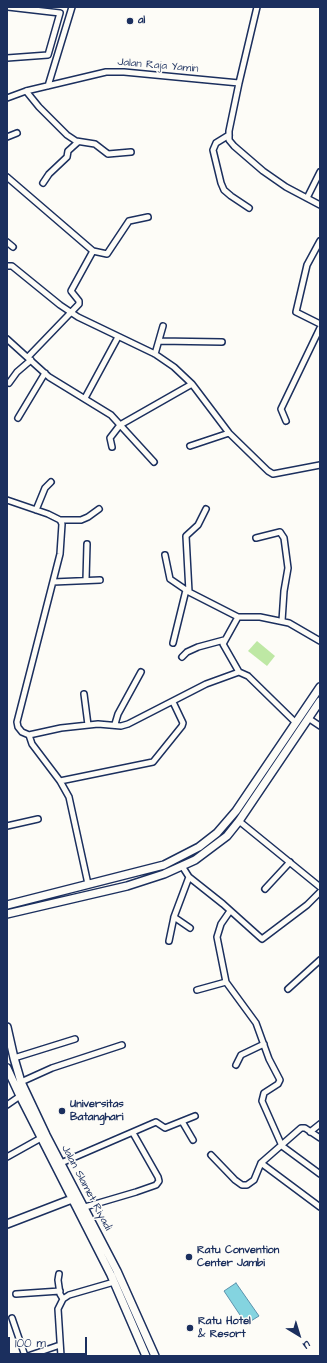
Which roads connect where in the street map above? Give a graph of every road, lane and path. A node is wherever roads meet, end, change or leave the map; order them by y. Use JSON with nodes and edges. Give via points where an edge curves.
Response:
{"nodes":[{"id":1,"x":8,"y":7,"type":"edge"},
{"id":2,"x":72,"y":7,"type":"edge"},
{"id":3,"x":257,"y":7,"type":"edge"},
{"id":4,"x":36,"y":9,"type":"edge"},
{"id":5,"x":7,"y":58,"type":"edge"},
{"id":6,"x":239,"y":83,"type":"junction"},
{"id":7,"x":48,"y":86,"type":"junction"},
{"id":8,"x":26,"y":91,"type":"junction"},
{"id":9,"x":7,"y":98,"type":"edge"},
{"id":10,"x":17,"y":133,"type":"dead end"},
{"id":11,"x":229,"y":135,"type":"junction"},
{"id":12,"x":7,"y":137,"type":"edge"},
{"id":13,"x":78,"y":142,"type":"junction"},
{"id":14,"x":132,"y":152,"type":"dead end"},
{"id":15,"x":320,"y":172,"type":"edge"},
{"id":16,"x":7,"y":177,"type":"edge"},
{"id":17,"x":43,"y":183,"type":"dead end"},
{"id":18,"x":307,"y":198,"type":"junction"},
{"id":19,"x":320,"y":205,"type":"edge"},
{"id":20,"x":249,"y":208,"type":"dead end"},
{"id":21,"x":148,"y":217,"type":"dead end"},
{"id":22,"x":320,"y":241,"type":"edge"},
{"id":23,"x":7,"y":242,"type":"edge"},
{"id":24,"x":13,"y":248,"type":"dead end"},
{"id":25,"x":93,"y":251,"type":"junction"},
{"id":26,"x":7,"y":266,"type":"edge"},
{"id":27,"x":72,"y":313,"type":"junction"},
{"id":28,"x":320,"y":324,"type":"edge"},
{"id":29,"x":163,"y":326,"type":"dead end"},
{"id":30,"x":320,"y":328,"type":"edge"},
{"id":31,"x":118,"y":337,"type":"junction"},
{"id":32,"x":7,"y":339,"type":"edge"},
{"id":33,"x":159,"y":341,"type":"junction"},
{"id":34,"x":222,"y":342,"type":"dead end"},
{"id":35,"x":155,"y":354,"type":"junction"},
{"id":36,"x":30,"y":359,"type":"junction"},
{"id":37,"x":45,"y":373,"type":"junction"},
{"id":38,"x":9,"y":383,"type":"dead end"},
{"id":39,"x":192,"y":384,"type":"junction"},
{"id":40,"x":85,"y":398,"type":"junction"},
{"id":41,"x":18,"y":418,"type":"dead end"},
{"id":42,"x":286,"y":421,"type":"dead end"},
{"id":43,"x":120,"y":425,"type":"junction"},
{"id":44,"x":229,"y":433,"type":"junction"},
{"id":45,"x":190,"y":446,"type":"dead end"},
{"id":46,"x":112,"y":447,"type":"dead end"},
{"id":47,"x":154,"y":462,"type":"dead end"},
{"id":48,"x":320,"y":465,"type":"edge"},
{"id":49,"x":50,"y":482,"type":"dead end"},
{"id":50,"x":7,"y":500,"type":"edge"},
{"id":51,"x":99,"y":509,"type":"dead end"},
{"id":52,"x":206,"y":509,"type":"dead end"},
{"id":53,"x":36,"y":510,"type":"junction"},
{"id":54,"x":60,"y":520,"type":"junction"},
{"id":55,"x":256,"y":538,"type":"dead end"},
{"id":56,"x":87,"y":544,"type":"dead end"},
{"id":57,"x":165,"y":555,"type":"dead end"},
{"id":58,"x":86,"y":580,"type":"junction"},
{"id":59,"x":100,"y":580,"type":"dead end"},
{"id":60,"x":53,"y":582,"type":"junction"},
{"id":61,"x":188,"y":591,"type":"junction"},
{"id":62,"x":238,"y":617,"type":"junction"},
{"id":63,"x":282,"y":621,"type":"junction"},
{"id":64,"x":224,"y":640,"type":"junction"},
{"id":65,"x":320,"y":641,"type":"edge"},
{"id":66,"x":173,"y":643,"type":"dead end"},
{"id":67,"x":182,"y":657,"type":"dead end"},
{"id":68,"x":141,"y":672,"type":"dead end"},
{"id":69,"x":239,"y":672,"type":"junction"},
{"id":70,"x":320,"y":687,"type":"edge"},
{"id":71,"x":84,"y":694,"type":"dead end"},
{"id":72,"x":320,"y":701,"type":"edge"},
{"id":73,"x":173,"y":702,"type":"junction"},
{"id":74,"x":308,"y":718,"type":"junction"},
{"id":75,"x":296,"y":723,"type":"junction"},
{"id":76,"x":115,"y":724,"type":"junction"},
{"id":77,"x":88,"y":725,"type":"junction"},
{"id":78,"x":320,"y":726,"type":"edge"},
{"id":79,"x":29,"y":735,"type":"junction"},
{"id":80,"x":274,"y":755,"type":"junction"},
{"id":81,"x":281,"y":760,"type":"junction"},
{"id":82,"x":266,"y":767,"type":"junction"},
{"id":83,"x":273,"y":771,"type":"junction"},
{"id":84,"x":60,"y":781,"type":"junction"},
{"id":85,"x":38,"y":819,"type":"dead end"},
{"id":86,"x":239,"y":821,"type":"junction"},
{"id":87,"x":7,"y":826,"type":"edge"},
{"id":88,"x":290,"y":862,"type":"junction"},
{"id":89,"x":182,"y":866,"type":"junction"},
{"id":90,"x":189,"y":877,"type":"junction"},
{"id":91,"x":88,"y":884,"type":"junction"},
{"id":92,"x":320,"y":887,"type":"edge"},
{"id":93,"x":265,"y":889,"type":"dead end"},
{"id":94,"x":320,"y":892,"type":"edge"},
{"id":95,"x":7,"y":905,"type":"edge"},
{"id":96,"x":230,"y":911,"type":"junction"},
{"id":97,"x":7,"y":914,"type":"edge"},
{"id":98,"x":174,"y":917,"type":"junction"},
{"id":99,"x":190,"y":928,"type":"dead end"},
{"id":100,"x":169,"y":941,"type":"dead end"},
{"id":101,"x":320,"y":960,"type":"edge"},
{"id":102,"x":226,"y":982,"type":"junction"},
{"id":103,"x":288,"y":989,"type":"dead end"},
{"id":104,"x":197,"y":990,"type":"dead end"},
{"id":105,"x":7,"y":1027,"type":"edge"},
{"id":106,"x":7,"y":1031,"type":"edge"},
{"id":107,"x":75,"y":1039,"type":"dead end"},
{"id":108,"x":264,"y":1044,"type":"junction"},
{"id":109,"x":122,"y":1045,"type":"dead end"},
{"id":110,"x":14,"y":1058,"type":"junction"},
{"id":111,"x":236,"y":1065,"type":"dead end"},
{"id":112,"x":7,"y":1068,"type":"edge"},
{"id":113,"x":21,"y":1082,"type":"junction"},
{"id":114,"x":20,"y":1096,"type":"junction"},
{"id":115,"x":7,"y":1105,"type":"edge"},
{"id":116,"x":196,"y":1116,"type":"dead end"},
{"id":117,"x":183,"y":1122,"type":"junction"},
{"id":118,"x":320,"y":1124,"type":"edge"},
{"id":119,"x":310,"y":1132,"type":"junction"},
{"id":120,"x":133,"y":1133,"type":"junction"},
{"id":121,"x":41,"y":1138,"type":"junction"},
{"id":122,"x":320,"y":1138,"type":"edge"},
{"id":123,"x":193,"y":1140,"type":"dead end"},
{"id":124,"x":282,"y":1146,"type":"junction"},
{"id":125,"x":212,"y":1155,"type":"dead end"},
{"id":126,"x":7,"y":1157,"type":"edge"},
{"id":127,"x":61,"y":1163,"type":"junction"},
{"id":128,"x":261,"y":1163,"type":"junction"},
{"id":129,"x":320,"y":1174,"type":"edge"},
{"id":130,"x":72,"y":1199,"type":"junction"},
{"id":131,"x":85,"y":1207,"type":"junction"},
{"id":132,"x":320,"y":1207,"type":"edge"},
{"id":133,"x":7,"y":1224,"type":"edge"},
{"id":134,"x":117,"y":1271,"type":"junction"},
{"id":135,"x":59,"y":1274,"type":"dead end"},
{"id":136,"x":112,"y":1279,"type":"junction"},
{"id":137,"x":60,"y":1291,"type":"junction"},
{"id":138,"x":16,"y":1294,"type":"dead end"},
{"id":139,"x":63,"y":1299,"type":"junction"},
{"id":140,"x":12,"y":1318,"type":"dead end"},
{"id":141,"x":60,"y":1345,"type":"junction"},
{"id":142,"x":25,"y":1356,"type":"edge"},
{"id":143,"x":28,"y":1356,"type":"edge"},
{"id":144,"x":61,"y":1356,"type":"edge"},
{"id":145,"x":146,"y":1356,"type":"edge"},
{"id":146,"x":155,"y":1356,"type":"edge"}],
"edges":[{"from":1,"to":4,"type":"street"},
{"from":2,"to":7,"type":"street"},
{"from":3,"to":6,"type":"street"},
{"from":4,"to":5,"type":"street","via":[[60,13],[48,55]]},
{"from":6,"to":7,"type":"street","name":"Jalan Raja Yamin","via":[[106,72]]},
{"from":6,"to":11,"type":"street"},
{"from":7,"to":8,"type":"street","name":"Jalan Raja Yamin"},
{"from":8,"to":9,"type":"street","name":"Jalan Raja Yamin"},
{"from":8,"to":13,"type":"street","via":[[67,135]]},
{"from":10,"to":12,"type":"street"},
{"from":11,"to":18,"type":"street","via":[[234,146],[263,171]]},
{"from":11,"to":20,"type":"street","via":[[216,143],[213,150],[221,183],[224,190]]},
{"from":13,"to":14,"type":"street","via":[[94,144],[108,154]]},
{"from":13,"to":17,"type":"street"},
{"from":15,"to":18,"type":"street"},
{"from":16,"to":25,"type":"street"},
{"from":18,"to":19,"type":"street"},
{"from":21,"to":25,"type":"street","via":[[129,221],[107,254]]},
{"from":22,"to":28,"type":"street","via":[[307,265],[296,312]]},
{"from":23,"to":24,"type":"street"},
{"from":25,"to":27,"type":"street","via":[[72,290],[79,303]]},
{"from":26,"to":27,"type":"street","via":[[12,266]]},
{"from":27,"to":31,"type":"street"},
{"from":27,"to":36,"type":"street"},
{"from":29,"to":33,"type":"street"},
{"from":30,"to":42,"type":"street","via":[[281,409]]},
{"from":31,"to":35,"type":"street"},
{"from":31,"to":40,"type":"street"},
{"from":32,"to":36,"type":"street"},
{"from":33,"to":34,"type":"street"},
{"from":33,"to":35,"type":"street"},
{"from":35,"to":39,"type":"street"},
{"from":36,"to":37,"type":"street"},
{"from":36,"to":38,"type":"street"},
{"from":37,"to":40,"type":"street"},
{"from":37,"to":41,"type":"street"},
{"from":39,"to":43,"type":"street"},
{"from":39,"to":44,"type":"street"},
{"from":40,"to":43,"type":"street","via":[[111,415]]},
{"from":43,"to":46,"type":"street","via":[[110,438]]},
{"from":43,"to":47,"type":"street"},
{"from":44,"to":45,"type":"street"},
{"from":44,"to":48,"type":"street","via":[[273,474]]},
{"from":49,"to":53,"type":"street"},
{"from":50,"to":53,"type":"street"},
{"from":51,"to":54,"type":"street","via":[[81,520]]},
{"from":52,"to":61,"type":"street","via":[[198,525],[186,536]]},
{"from":53,"to":54,"type":"street"},
{"from":54,"to":60,"type":"street","via":[[60,554]]},
{"from":55,"to":63,"type":"street","via":[[280,532],[284,538],[288,568]]},
{"from":56,"to":58,"type":"street"},
{"from":57,"to":61,"type":"street","via":[[170,579]]},
{"from":58,"to":59,"type":"street"},
{"from":58,"to":60,"type":"street"},
{"from":60,"to":79,"type":"street","via":[[18,722],[18,729]]},
{"from":61,"to":62,"type":"street"},
{"from":61,"to":66,"type":"street"},
{"from":62,"to":63,"type":"street"},
{"from":62,"to":64,"type":"street"},
{"from":63,"to":65,"type":"street","via":[[295,625]]},
{"from":64,"to":67,"type":"street","via":[[198,646]]},
{"from":64,"to":69,"type":"street","via":[[223,647]]},
{"from":68,"to":76,"type":"street"},
{"from":69,"to":73,"type":"street","via":[[206,684]]},
{"from":69,"to":75,"type":"street","via":[[248,676]]},
{"from":70,"to":75,"type":"main road"},
{"from":71,"to":77,"type":"street"},
{"from":72,"to":74,"type":"main road"},
{"from":73,"to":76,"type":"street","via":[[133,722],[121,726]]},
{"from":73,"to":84,"type":"street","via":[[183,723],[153,762]]},
{"from":74,"to":78,"type":"street"},
{"from":74,"to":81,"type":"main road"},
{"from":75,"to":80,"type":"main road"},
{"from":76,"to":77,"type":"street"},
{"from":77,"to":79,"type":"street"},
{"from":79,"to":84,"type":"street","via":[[32,744]]},
{"from":80,"to":81,"type":"main road"},
{"from":80,"to":82,"type":"main road"},
{"from":81,"to":83,"type":"main road"},
{"from":82,"to":83,"type":"main road"},
{"from":82,"to":91,"type":"main road","via":[[226,823],[199,847],[164,865]]},
{"from":83,"to":86,"type":"main road"},
{"from":84,"to":91,"type":"street","via":[[71,802]]},
{"from":85,"to":87,"type":"street"},
{"from":86,"to":88,"type":"street"},
{"from":86,"to":89,"type":"main road","via":[[227,836]]},
{"from":88,"to":92,"type":"street"},
{"from":88,"to":93,"type":"street"},
{"from":89,"to":90,"type":"street"},
{"from":89,"to":97,"type":"main road","via":[[115,889]]},
{"from":90,"to":96,"type":"street"},
{"from":90,"to":98,"type":"street"},
{"from":91,"to":95,"type":"main road"},
{"from":94,"to":96,"type":"street","via":[[263,939]]},
{"from":96,"to":102,"type":"street","via":[[221,924],[217,937]]},
{"from":98,"to":99,"type":"street"},
{"from":98,"to":100,"type":"street"},
{"from":101,"to":103,"type":"street"},
{"from":102,"to":104,"type":"street"},
{"from":102,"to":108,"type":"street","via":[[256,1024]]},
{"from":105,"to":106,"type":"main road","name":"Jalan Slamet Riyadi"},
{"from":106,"to":110,"type":"main road","name":"Jalan Slamet Riyadi"},
{"from":107,"to":110,"type":"street"},
{"from":108,"to":111,"type":"street","via":[[241,1055]]},
{"from":108,"to":124,"type":"street","via":[[280,1080],[262,1099]]},
{"from":109,"to":113,"type":"street","via":[[52,1068]]},
{"from":110,"to":113,"type":"main road","name":"Jalan Slamet Riyadi"},
{"from":112,"to":114,"type":"main road","name":"Jalan Slamet Riyadi"},
{"from":113,"to":127,"type":"main road","name":"Jalan Slamet Riyadi"},
{"from":114,"to":115,"type":"street"},
{"from":114,"to":121,"type":"main road","name":"Jalan Slamet Riyadi"},
{"from":116,"to":117,"type":"street"},
{"from":117,"to":120,"type":"street","via":[[165,1128],[156,1122]]},
{"from":117,"to":123,"type":"street"},
{"from":118,"to":119,"type":"street"},
{"from":119,"to":122,"type":"street"},
{"from":119,"to":124,"type":"street","via":[[301,1128]]},
{"from":120,"to":127,"type":"street"},
{"from":120,"to":131,"type":"street","via":[[159,1181],[156,1185]]},
{"from":121,"to":126,"type":"street"},
{"from":121,"to":130,"type":"main road","name":"Jalan Slamet Riyadi"},
{"from":124,"to":128,"type":"street"},
{"from":124,"to":129,"type":"street"},
{"from":125,"to":128,"type":"street","via":[[242,1185],[254,1180]]},
{"from":127,"to":131,"type":"main road","name":"Jalan Slamet Riyadi"},
{"from":128,"to":132,"type":"street"},
{"from":130,"to":133,"type":"main road"},
{"from":130,"to":136,"type":"main road","name":"Jalan Slamet Riyadi"},
{"from":131,"to":134,"type":"main road","name":"Jalan Slamet Riyadi"},
{"from":134,"to":136,"type":"main road"},
{"from":134,"to":146,"type":"main road","name":"Jalan Slamet Riyadi"},
{"from":135,"to":137,"type":"street"},
{"from":136,"to":139,"type":"street"},
{"from":136,"to":145,"type":"main road","name":"Jalan Slamet Riyadi"},
{"from":137,"to":138,"type":"street"},
{"from":137,"to":139,"type":"street"},
{"from":139,"to":141,"type":"street","via":[[58,1309]]},
{"from":140,"to":142,"type":"street"},
{"from":141,"to":143,"type":"street"},
{"from":141,"to":144,"type":"street"}]}
